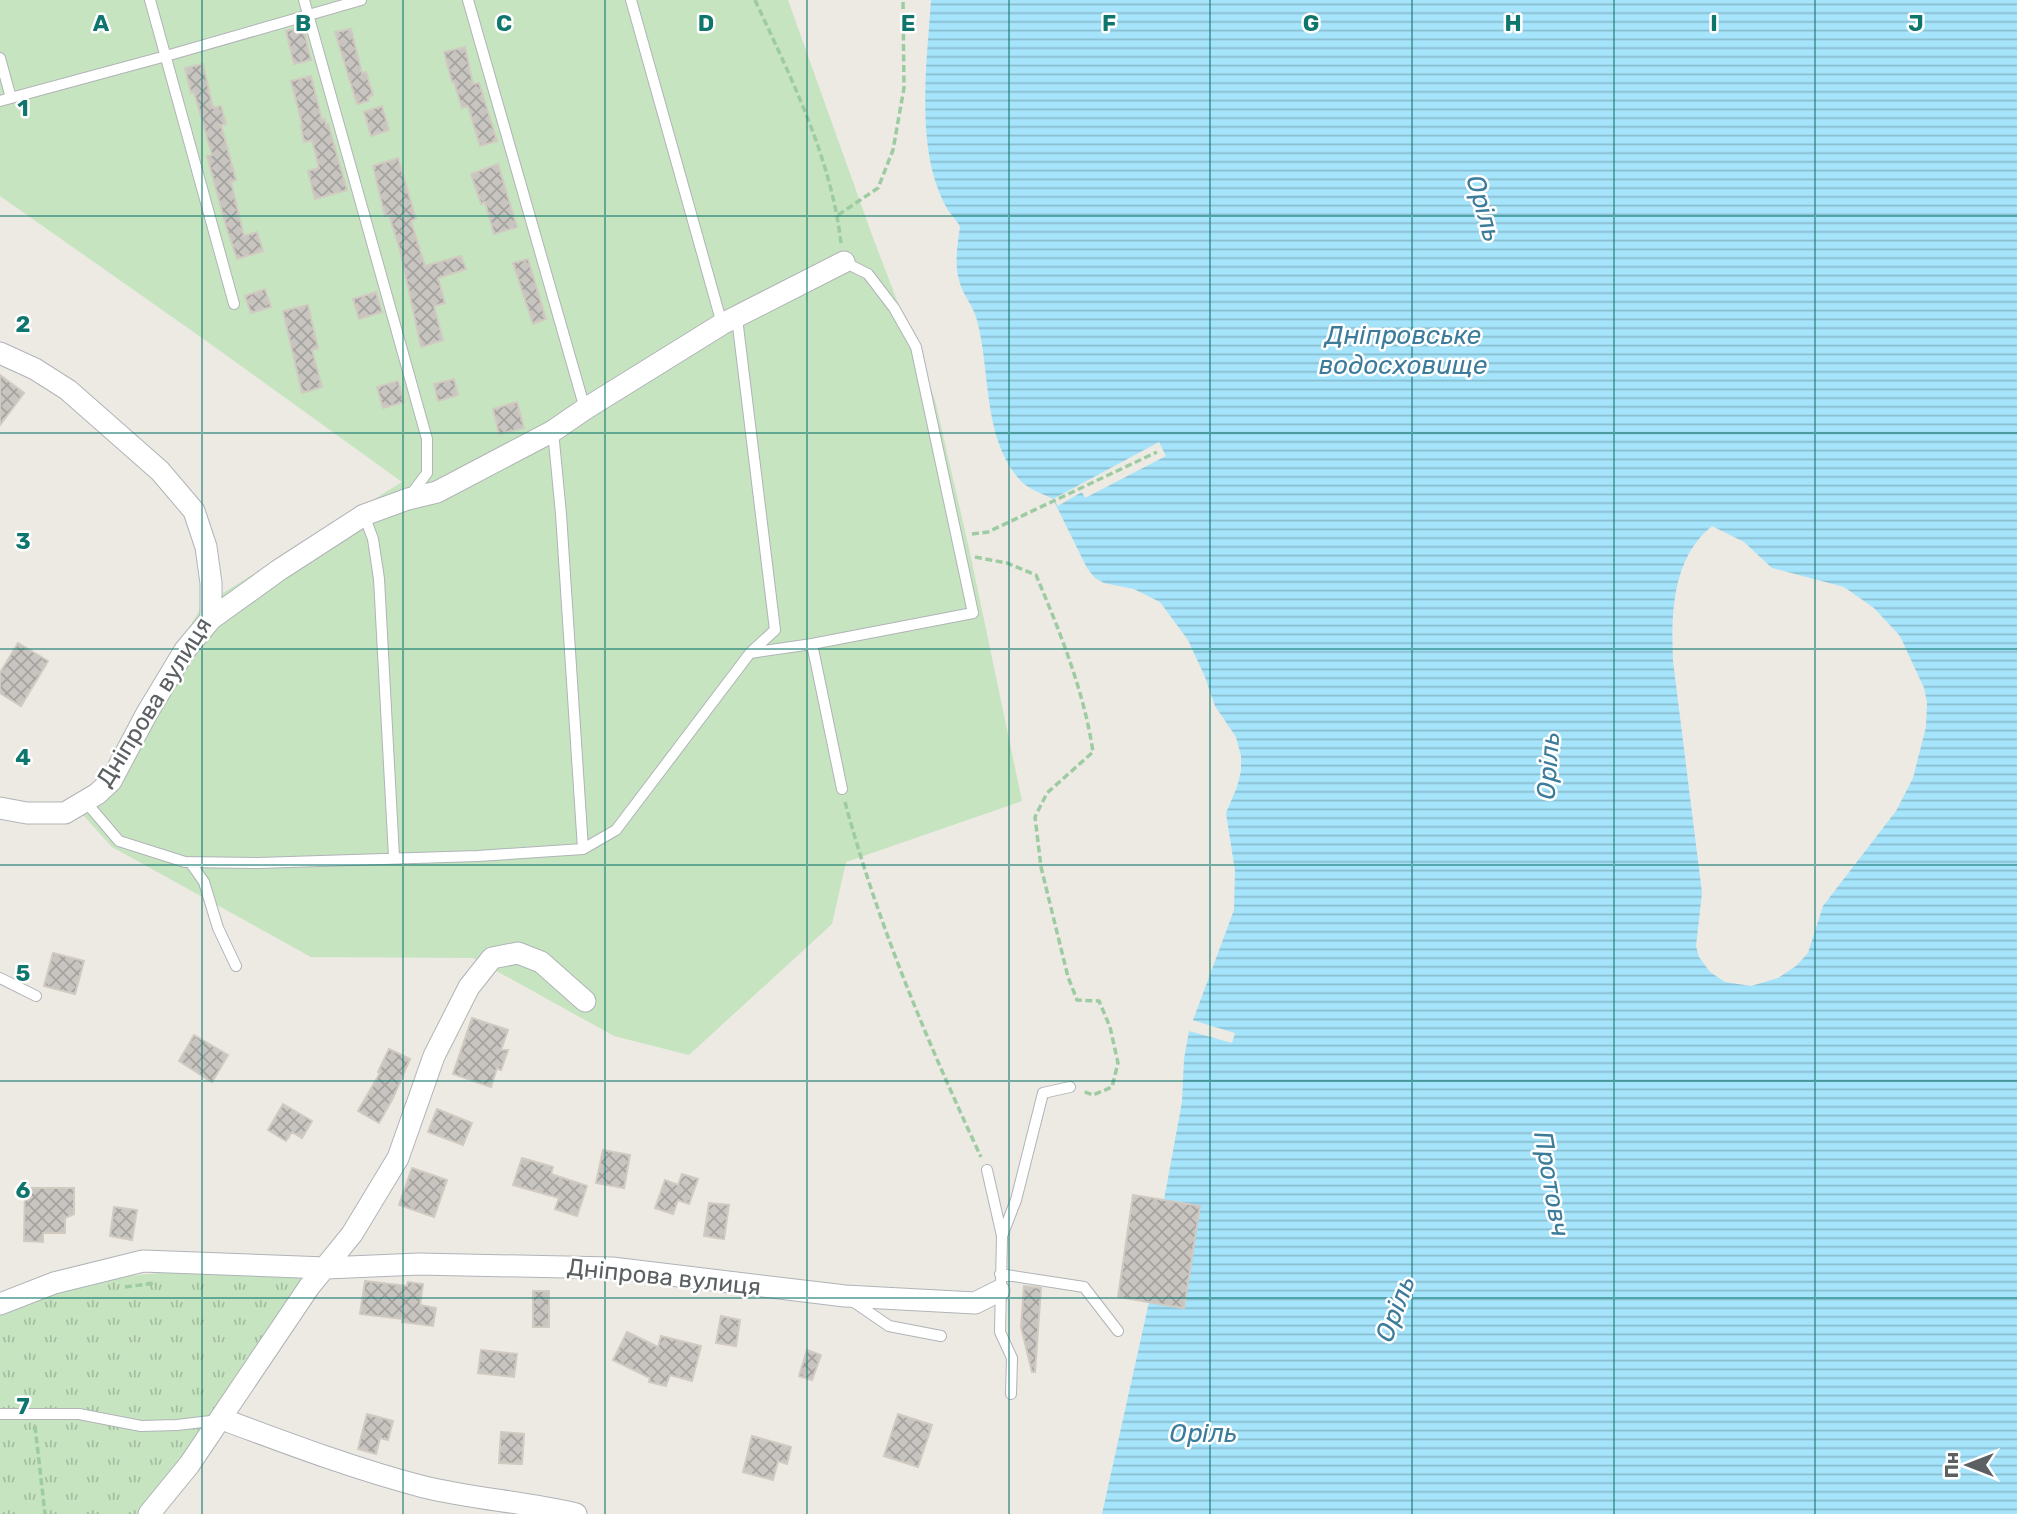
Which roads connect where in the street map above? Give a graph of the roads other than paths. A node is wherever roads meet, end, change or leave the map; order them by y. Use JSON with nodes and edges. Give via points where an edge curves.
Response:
{"nodes":[{"id":1,"x":150,"y":0,"type":"edge"},
{"id":2,"x":304,"y":0,"type":"edge"},
{"id":3,"x":361,"y":0,"type":"edge"},
{"id":4,"x":468,"y":0,"type":"edge"},
{"id":5,"x":631,"y":0,"type":"edge"},
{"id":6,"x":307,"y":14,"type":"junction"},
{"id":7,"x":166,"y":56,"type":"junction"},
{"id":8,"x":0,"y":58,"type":"edge"},
{"id":9,"x":6,"y":99,"type":"edge"},
{"id":10,"x":844,"y":262,"type":"joint"},
{"id":11,"x":234,"y":304,"type":"dead end"},
{"id":12,"x":729,"y":321,"type":"junction"},
{"id":13,"x":0,"y":353,"type":"edge"},
{"id":14,"x":585,"y":409,"type":"junction"},
{"id":15,"x":553,"y":432,"type":"junction"},
{"id":16,"x":408,"y":499,"type":"junction"},
{"id":17,"x":364,"y":515,"type":"junction"},
{"id":18,"x":211,"y":619,"type":"junction"},
{"id":19,"x":812,"y":644,"type":"junction"},
{"id":20,"x":750,"y":653,"type":"junction"},
{"id":21,"x":842,"y":789,"type":"road end"},
{"id":22,"x":85,"y":801,"type":"junction"},
{"id":23,"x":0,"y":808,"type":"edge"},
{"id":24,"x":583,"y":849,"type":"junction"},
{"id":25,"x":394,"y":857,"type":"junction"},
{"id":26,"x":190,"y":862,"type":"junction"},
{"id":27,"x":236,"y":966,"type":"dead end"},
{"id":28,"x":0,"y":978,"type":"edge"},
{"id":29,"x":36,"y":996,"type":"dead end"},
{"id":30,"x":585,"y":1002,"type":"dead end"},
{"id":31,"x":1070,"y":1087,"type":"road end"},
{"id":32,"x":987,"y":1170,"type":"road end"},
{"id":33,"x":1002,"y":1236,"type":"junction"},
{"id":34,"x":326,"y":1268,"type":"junction"},
{"id":35,"x":1000,"y":1282,"type":"junction"},
{"id":36,"x":845,"y":1296,"type":"junction"},
{"id":37,"x":0,"y":1304,"type":"edge"},
{"id":38,"x":1118,"y":1331,"type":"dead end"},
{"id":39,"x":941,"y":1336,"type":"dead end"},
{"id":40,"x":1011,"y":1394,"type":"dead end"},
{"id":41,"x":0,"y":1414,"type":"edge"},
{"id":42,"x":222,"y":1419,"type":"junction"},
{"id":43,"x":149,"y":1514,"type":"edge"},
{"id":44,"x":576,"y":1514,"type":"edge"}],
"edges":[{"from":1,"to":7,"type":"lane"},
{"from":2,"to":6,"type":"lane"},
{"from":3,"to":6,"type":"lane"},
{"from":4,"to":14,"type":"lane"},
{"from":5,"to":12,"type":"lane"},
{"from":6,"to":7,"type":"lane"},
{"from":6,"to":16,"type":"lane","via":[[427,439],[427,473]]},
{"from":7,"to":9,"type":"lane"},
{"from":7,"to":11,"type":"lane"},
{"from":8,"to":9,"type":"lane"},
{"from":10,"to":12,"type":"street"},
{"from":10,"to":19,"type":"lane","via":[[868,274],[916,347],[973,613]]},
{"from":12,"to":14,"type":"street"},
{"from":12,"to":20,"type":"lane","via":[[775,630]]},
{"from":13,"to":18,"type":"street","name":"Дніпрова вулиця","via":[[68,390],[160,471],[194,511],[206,547]]},
{"from":14,"to":15,"type":"street"},
{"from":15,"to":16,"type":"street","via":[[437,492]]},
{"from":15,"to":24,"type":"lane"},
{"from":16,"to":17,"type":"street"},
{"from":17,"to":18,"type":"street"},
{"from":17,"to":25,"type":"lane","via":[[379,579]]},
{"from":18,"to":22,"type":"street","name":"Дніпрова вулиця","via":[[185,650],[111,781]]},
{"from":19,"to":20,"type":"lane"},
{"from":19,"to":21,"type":"lane"},
{"from":20,"to":24,"type":"lane","via":[[616,830]]},
{"from":22,"to":23,"type":"street","name":"Дніпрова вулиця","via":[[65,813]]},
{"from":22,"to":26,"type":"lane","via":[[119,841]]},
{"from":24,"to":25,"type":"lane"},
{"from":25,"to":26,"type":"lane"},
{"from":26,"to":27,"type":"lane","via":[[204,882]]},
{"from":28,"to":29,"type":"lane"},
{"from":30,"to":34,"type":"street","via":[[541,961],[518,953],[492,958],[469,987],[434,1056],[398,1158]]},
{"from":31,"to":33,"type":"lane","via":[[1043,1093]]},
{"from":32,"to":33,"type":"lane"},
{"from":33,"to":35,"type":"lane"},
{"from":34,"to":36,"type":"street","name":"Дніпрова вулиця","via":[[419,1264],[612,1268]]},
{"from":34,"to":37,"type":"street","name":"Дніпрова вулиця","via":[[143,1261],[54,1283]]},
{"from":34,"to":42,"type":"street"},
{"from":35,"to":36,"type":"street","name":"Дніпрова вулиця","via":[[975,1303]]},
{"from":35,"to":38,"type":"lane","via":[[1084,1287]]},
{"from":35,"to":40,"type":"lane","via":[[1000,1332],[1012,1358]]},
{"from":36,"to":39,"type":"lane","via":[[889,1326]]},
{"from":41,"to":42,"type":"lane","via":[[79,1414],[141,1426]]},
{"from":42,"to":43,"type":"street"},
{"from":42,"to":44,"type":"street","via":[[329,1459],[426,1487]]}]}
